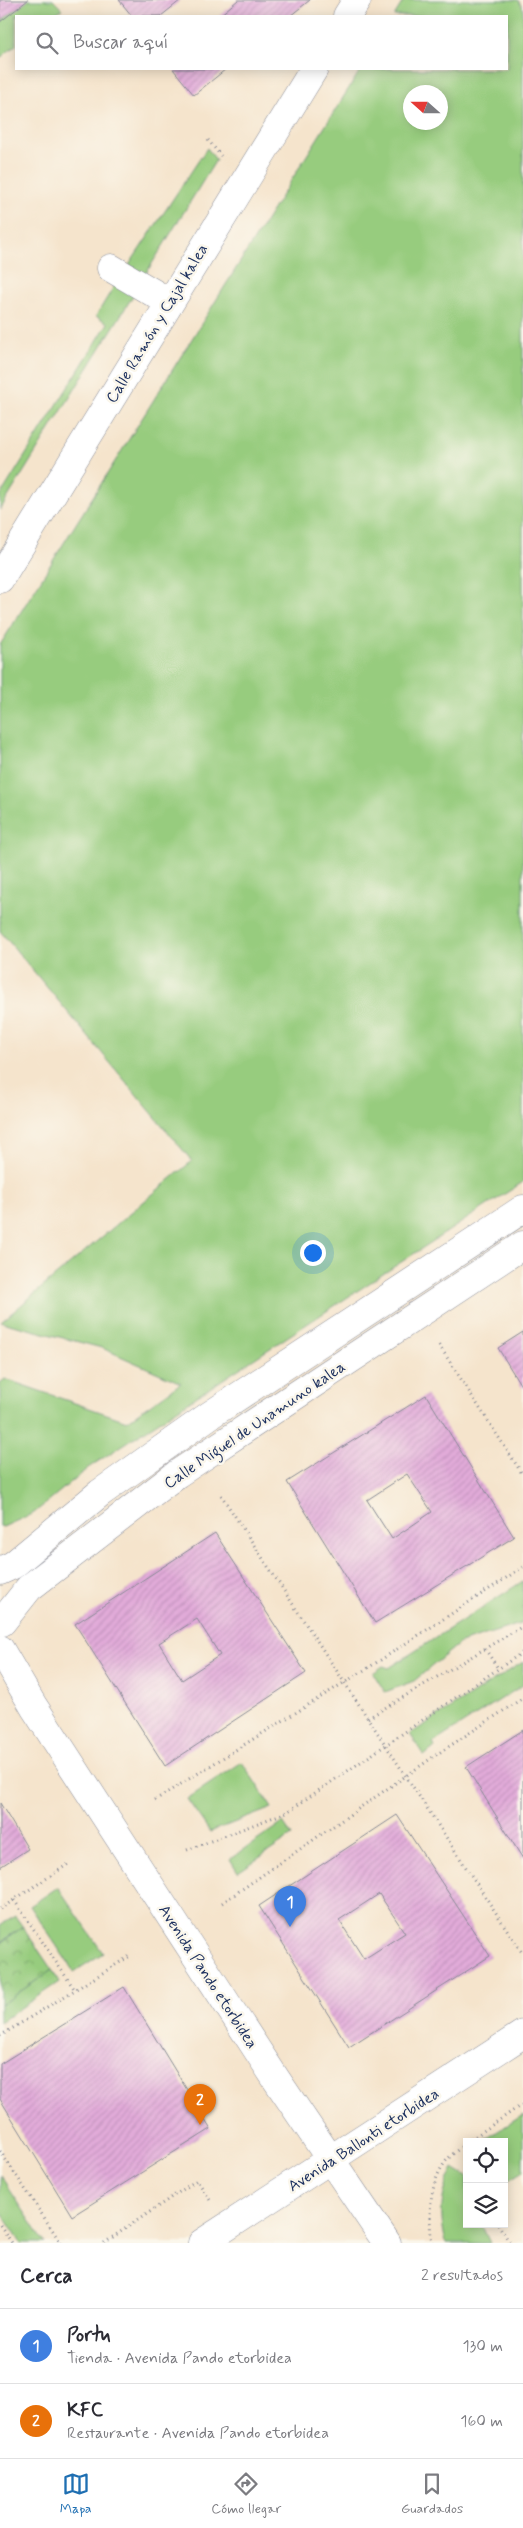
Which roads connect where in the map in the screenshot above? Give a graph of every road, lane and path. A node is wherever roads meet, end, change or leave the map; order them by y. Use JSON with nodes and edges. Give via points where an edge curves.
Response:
{"nodes":[{"id":1,"x":357,"y":0,"type":"edge"},
{"id":2,"x":348,"y":15,"type":"edge"},
{"id":3,"x":313,"y":70,"type":"edge"},
{"id":4,"x":208,"y":140,"type":"dead end"},
{"id":5,"x":223,"y":159,"type":"dead end"},
{"id":6,"x":111,"y":268,"type":"dead end"},
{"id":7,"x":169,"y":302,"type":"junction"},
{"id":8,"x":0,"y":579,"type":"edge"},
{"id":9,"x":523,"y":1209,"type":"edge"},
{"id":10,"x":523,"y":1245,"type":"edge"},
{"id":11,"x":439,"y":1345,"type":"dead end"},
{"id":12,"x":523,"y":1475,"type":"edge"},
{"id":13,"x":221,"y":1495,"type":"dead end"},
{"id":14,"x":523,"y":1567,"type":"edge"},
{"id":15,"x":0,"y":1572,"type":"edge"},
{"id":16,"x":1,"y":1616,"type":"edge"},
{"id":17,"x":523,"y":1626,"type":"edge"},
{"id":18,"x":0,"y":1649,"type":"edge"},
{"id":19,"x":484,"y":1649,"type":"junction"},
{"id":20,"x":523,"y":1652,"type":"edge"},
{"id":21,"x":498,"y":1668,"type":"junction"},
{"id":22,"x":0,"y":1669,"type":"edge"},
{"id":23,"x":345,"y":1682,"type":"junction"},
{"id":24,"x":523,"y":1698,"type":"edge"},
{"id":25,"x":34,"y":1707,"type":"junction"},
{"id":26,"x":368,"y":1718,"type":"junction"},
{"id":27,"x":386,"y":1746,"type":"junction"},
{"id":28,"x":406,"y":1777,"type":"junction"},
{"id":29,"x":155,"y":1800,"type":"dead end"},
{"id":30,"x":187,"y":1850,"type":"dead end"},
{"id":31,"x":70,"y":1863,"type":"dead end"},
{"id":32,"x":14,"y":1900,"type":"junction"},
{"id":33,"x":222,"y":1903,"type":"dead end"},
{"id":34,"x":0,"y":1909,"type":"edge"},
{"id":35,"x":523,"y":1954,"type":"edge"},
{"id":36,"x":130,"y":1956,"type":"dead end"},
{"id":37,"x":75,"y":1990,"type":"junction"},
{"id":38,"x":523,"y":2034,"type":"edge"},
{"id":39,"x":0,"y":2036,"type":"edge"},
{"id":40,"x":523,"y":2104,"type":"edge"},
{"id":41,"x":473,"y":2138,"type":"edge"},
{"id":42,"x":462,"y":2147,"type":"edge"},
{"id":43,"x":0,"y":2151,"type":"edge"},
{"id":44,"x":331,"y":2160,"type":"junction"},
{"id":45,"x":0,"y":2225,"type":"edge"},
{"id":46,"x":227,"y":2227,"type":"junction"},
{"id":47,"x":501,"y":2228,"type":"edge"},
{"id":48,"x":12,"y":2243,"type":"edge"},
{"id":49,"x":61,"y":2243,"type":"edge"},
{"id":50,"x":104,"y":2243,"type":"edge"},
{"id":51,"x":202,"y":2243,"type":"edge"},
{"id":52,"x":387,"y":2243,"type":"edge"},
{"id":53,"x":432,"y":2243,"type":"edge"},
{"id":54,"x":510,"y":2243,"type":"edge"}],
"edges":[{"from":1,"to":2,"type":"street"},
{"from":3,"to":7,"type":"street","name":"Calle Ramón y Cajal kalea"},
{"from":4,"to":5,"type":"path"},
{"from":6,"to":7,"type":"street"},
{"from":7,"to":8,"type":"street","name":"Calle Ramón y Cajal kalea"},
{"from":9,"to":15,"type":"street","name":"Calle Miguel de Unamuno kalea","via":[[210,1415],[100,1493],[13,1565]]},
{"from":10,"to":16,"type":"street","name":"Calle Miguel de Unamuno kalea","via":[[177,1474],[29,1588]]},
{"from":11,"to":12,"type":"path"},
{"from":13,"to":23,"type":"path"},
{"from":14,"to":23,"type":"path"},
{"from":17,"to":19,"type":"path"},
{"from":18,"to":25,"type":"street","name":"Avenida Pando etorbidea"},
{"from":19,"to":21,"type":"path"},
{"from":19,"to":26,"type":"path"},
{"from":20,"to":21,"type":"path"},
{"from":21,"to":27,"type":"path"},
{"from":22,"to":25,"type":"street","name":"Avenida Pando etorbidea"},
{"from":23,"to":26,"type":"path"},
{"from":23,"to":29,"type":"path"},
{"from":24,"to":28,"type":"path"},
{"from":25,"to":44,"type":"street","name":"Avenida Pando etorbidea"},
{"from":26,"to":27,"type":"path"},
{"from":27,"to":28,"type":"path"},
{"from":27,"to":30,"type":"path","via":[[287,1812]]},
{"from":28,"to":33,"type":"path"},
{"from":28,"to":35,"type":"path"},
{"from":31,"to":32,"type":"path"},
{"from":32,"to":34,"type":"path"},
{"from":32,"to":37,"type":"path"},
{"from":36,"to":37,"type":"path"},
{"from":37,"to":39,"type":"path"},
{"from":38,"to":44,"type":"street","name":"Avenida Ballonti etorbidea"},
{"from":40,"to":41,"type":"path"},
{"from":42,"to":53,"type":"path","via":[[446,2161],[433,2192],[429,2224]]},
{"from":43,"to":49,"type":"path"},
{"from":44,"to":46,"type":"street","name":"Avenida Ballonti etorbidea"},
{"from":44,"to":52,"type":"street","name":"Avenida Pando etorbidea"},
{"from":45,"to":48,"type":"path"},
{"from":46,"to":50,"type":"path","via":[[197,2180]]},
{"from":46,"to":51,"type":"street","name":"Avenida Ballonti etorbidea"},
{"from":47,"to":54,"type":"path"}]}
